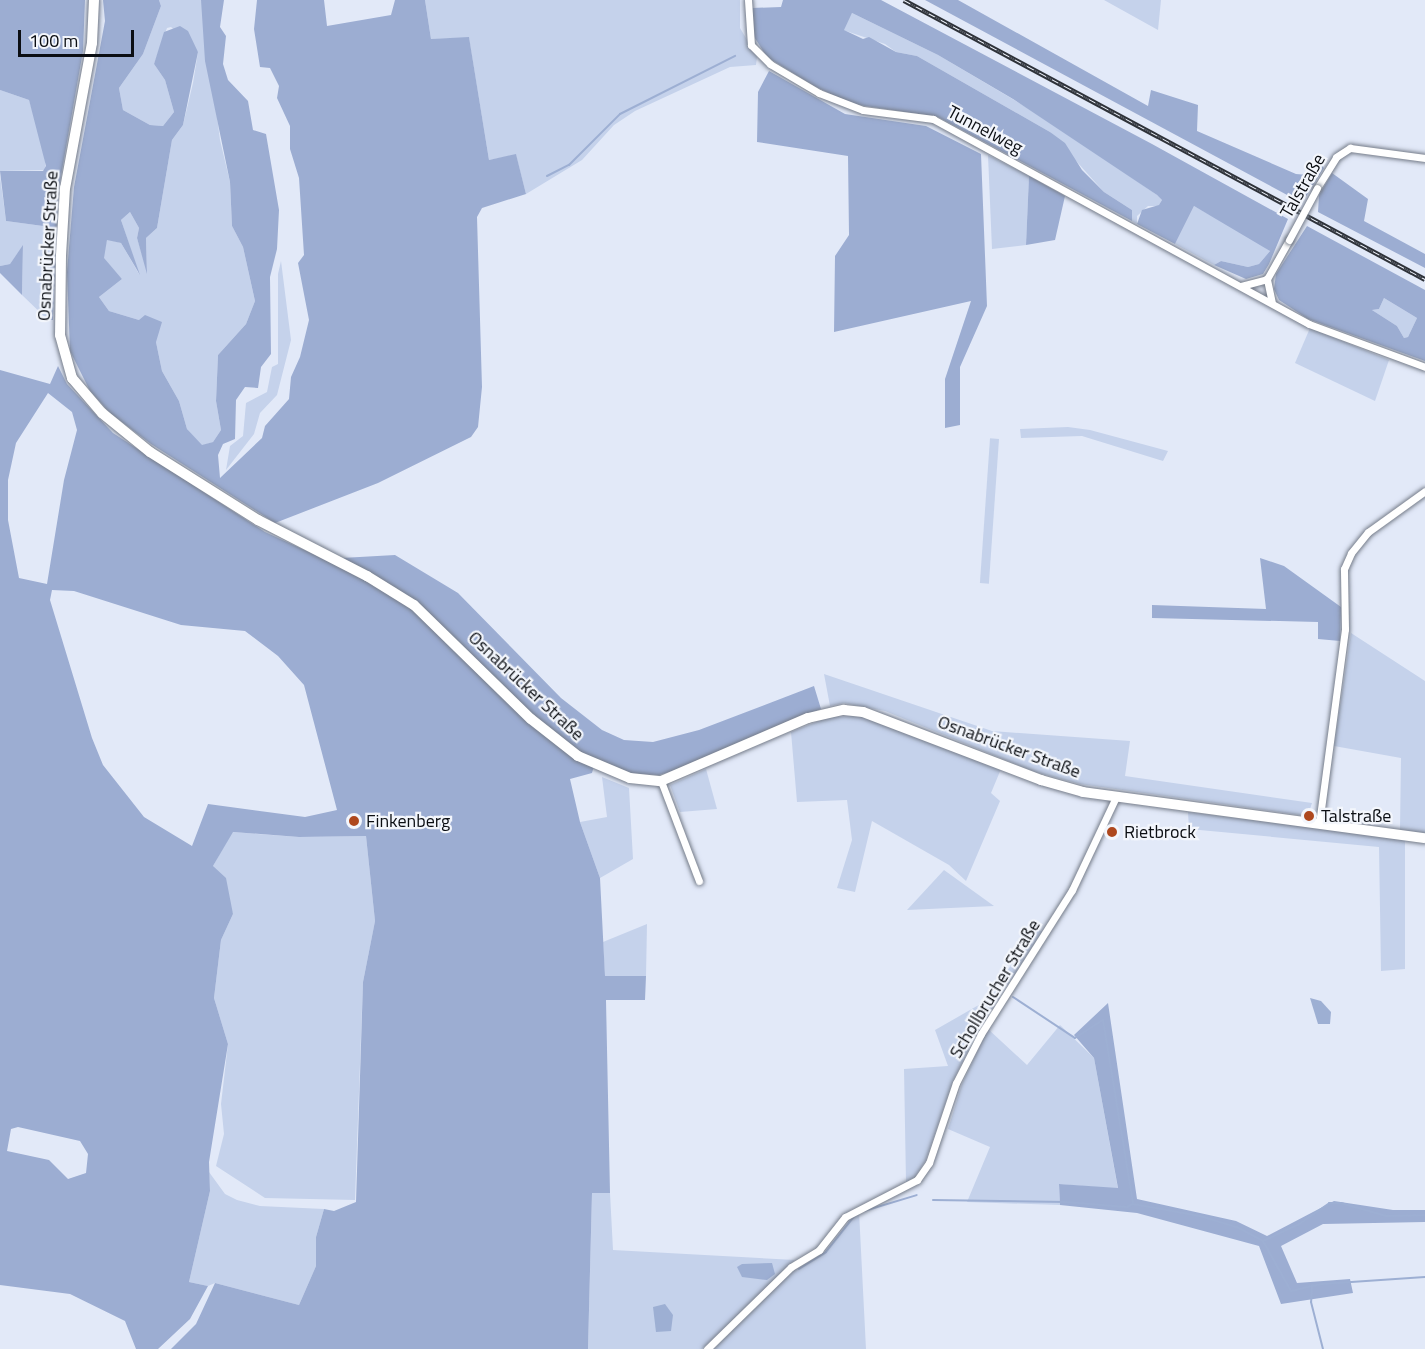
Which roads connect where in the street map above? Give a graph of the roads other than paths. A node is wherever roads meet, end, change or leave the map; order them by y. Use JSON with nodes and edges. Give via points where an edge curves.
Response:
{"nodes":[{"id":1,"x":94,"y":0,"type":"edge"},
{"id":2,"x":748,"y":0,"type":"edge"},
{"id":3,"x":1425,"y":158,"type":"edge"},
{"id":4,"x":1267,"y":279,"type":"junction"},
{"id":5,"x":1241,"y":286,"type":"junction"},
{"id":6,"x":1272,"y":303,"type":"junction"},
{"id":7,"x":1425,"y":367,"type":"edge"},
{"id":8,"x":1425,"y":491,"type":"edge"},
{"id":9,"x":661,"y":781,"type":"junction"},
{"id":10,"x":1116,"y":797,"type":"junction"},
{"id":11,"x":1319,"y":824,"type":"junction"},
{"id":12,"x":1425,"y":838,"type":"edge"},
{"id":13,"x":699,"y":881,"type":"dead end"},
{"id":14,"x":707,"y":1349,"type":"edge"}],
"edges":[{"from":1,"to":9,"type":"main road","name":"Osnabrücker Straße","via":[[92,43],[65,188],[61,256],[60,335],[72,378],[102,413],[150,452],[258,520],[414,605],[531,719],[578,756],[630,778]]},
{"from":2,"to":5,"type":"street","name":"Tunnelweg","via":[[751,45],[770,64],[819,93],[863,110],[933,119]]},
{"from":3,"to":4,"type":"street","name":"Talstraße","bridge":true,"via":[[1350,148],[1336,157]]},
{"from":4,"to":5,"type":"street"},
{"from":4,"to":6,"type":"street"},
{"from":5,"to":6,"type":"street"},
{"from":6,"to":7,"type":"street","via":[[1309,324]]},
{"from":8,"to":11,"type":"street","via":[[1368,532],[1344,569],[1345,629]]},
{"from":9,"to":10,"type":"main road","name":"Osnabrücker Straße","via":[[808,718],[844,710],[883,717],[1063,787]]},
{"from":9,"to":13,"type":"street"},
{"from":10,"to":11,"type":"main road","name":"Osnabrücker Straße"},
{"from":10,"to":14,"type":"street","name":"Schollbrucher Straße","via":[[1072,890],[981,1034],[957,1083],[929,1163],[917,1180],[845,1217],[819,1250],[791,1268]]},
{"from":11,"to":12,"type":"main road","name":"Osnabrücker Straße"}]}
